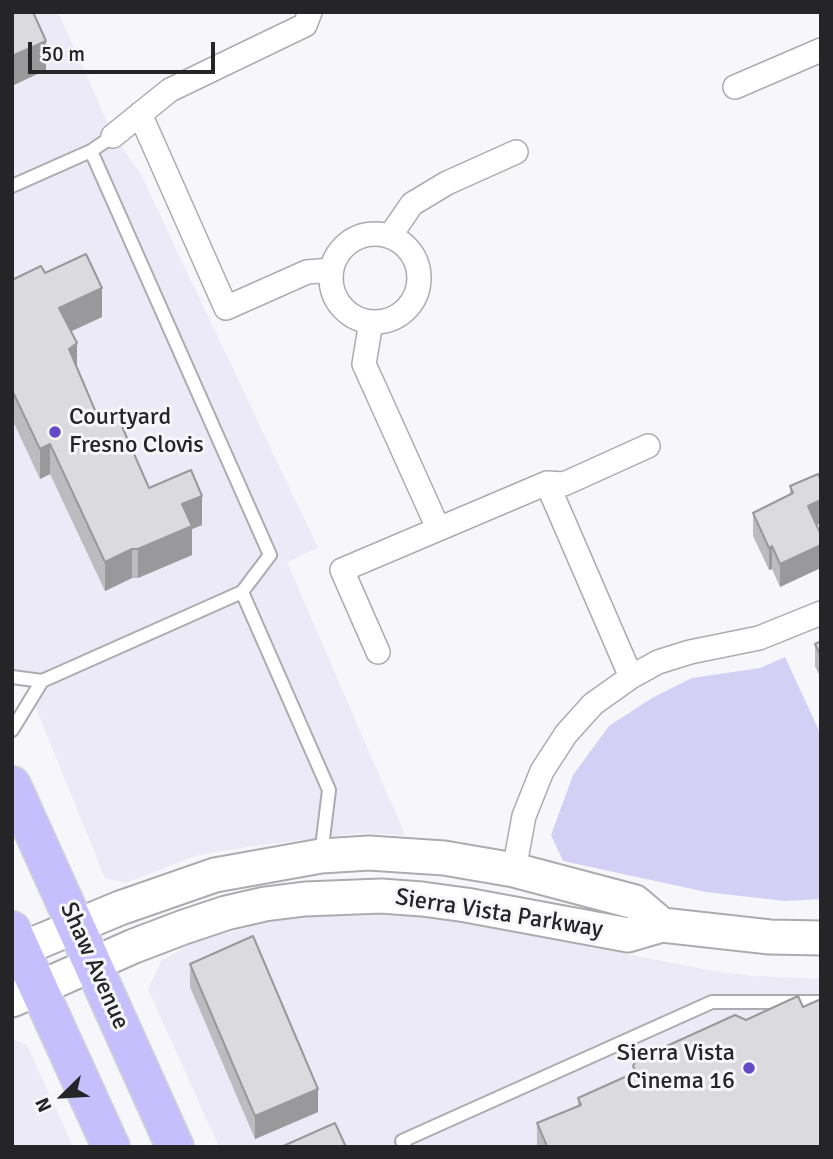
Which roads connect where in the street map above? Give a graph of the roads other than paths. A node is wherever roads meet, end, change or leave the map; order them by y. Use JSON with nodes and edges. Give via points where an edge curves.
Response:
{"nodes":[{"id":1,"x":310,"y":12,"type":"edge"},
{"id":2,"x":821,"y":50,"type":"edge"},
{"id":3,"x":735,"y":86,"type":"dead end"},
{"id":4,"x":140,"y":114,"type":"junction"},
{"id":5,"x":113,"y":136,"type":"joint"},
{"id":6,"x":91,"y":152,"type":"junction"},
{"id":7,"x":516,"y":152,"type":"dead end"},
{"id":8,"x":12,"y":186,"type":"edge"},
{"id":9,"x":390,"y":236,"type":"junction"},
{"id":10,"x":331,"y":270,"type":"junction"},
{"id":11,"x":371,"y":322,"type":"junction"},
{"id":12,"x":648,"y":446,"type":"dead end"},
{"id":13,"x":547,"y":483,"type":"junction"},
{"id":14,"x":438,"y":528,"type":"junction"},
{"id":15,"x":242,"y":592,"type":"junction"},
{"id":16,"x":821,"y":614,"type":"edge"},
{"id":17,"x":378,"y":652,"type":"dead end"},
{"id":18,"x":12,"y":677,"type":"edge"},
{"id":19,"x":631,"y":677,"type":"junction"},
{"id":20,"x":42,"y":681,"type":"junction"},
{"id":21,"x":12,"y":730,"type":"edge"},
{"id":22,"x":12,"y":785,"type":"edge"},
{"id":23,"x":321,"y":856,"type":"junction"},
{"id":24,"x":514,"y":870,"type":"junction"},
{"id":25,"x":265,"y":904,"type":"junction"},
{"id":26,"x":662,"y":925,"type":"junction"},
{"id":27,"x":76,"y":926,"type":"junction"},
{"id":28,"x":821,"y":938,"type":"edge"},
{"id":29,"x":15,"y":944,"type":"edge"},
{"id":30,"x":94,"y":963,"type":"junction"},
{"id":31,"x":25,"y":994,"type":"edge"},
{"id":32,"x":821,"y":1002,"type":"edge"},
{"id":33,"x":404,"y":1144,"type":"edge"},
{"id":34,"x":111,"y":1147,"type":"edge"},
{"id":35,"x":175,"y":1147,"type":"edge"}],
"edges":[{"from":1,"to":4,"type":"street","via":[[305,25],[170,90]]},
{"from":2,"to":3,"type":"street"},
{"from":4,"to":5,"type":"street"},
{"from":4,"to":10,"type":"street","via":[[226,308],[307,272]]},
{"from":5,"to":6,"type":"lane"},
{"from":6,"to":8,"type":"lane"},
{"from":6,"to":15,"type":"lane","via":[[270,555]]},
{"from":7,"to":9,"type":"street","via":[[412,204]]},
{"from":9,"to":10,"type":"street","via":[[375,233],[346,244]]},
{"from":9,"to":11,"type":"street","via":[[414,256],[419,286],[407,309],[396,317]]},
{"from":10,"to":11,"type":"street","via":[[337,300],[347,312]]},
{"from":11,"to":14,"type":"street","via":[[364,364]]},
{"from":12,"to":13,"type":"street","via":[[564,484]]},
{"from":13,"to":14,"type":"street"},
{"from":13,"to":19,"type":"street"},
{"from":14,"to":17,"type":"street","via":[[342,570]]},
{"from":15,"to":20,"type":"lane"},
{"from":15,"to":23,"type":"lane","via":[[329,790]]},
{"from":16,"to":19,"type":"street","via":[[759,638],[658,662]]},
{"from":18,"to":20,"type":"lane"},
{"from":19,"to":24,"type":"street","via":[[593,704],[542,771],[524,816]]},
{"from":20,"to":21,"type":"lane"},
{"from":22,"to":27,"type":"main road","name":"Shaw Avenue"},
{"from":23,"to":24,"type":"main road","name":"Sierra Vista Parkway","via":[[382,853]]},
{"from":23,"to":27,"type":"main road","name":"Sierra Vista Parkway","via":[[215,875]]},
{"from":24,"to":25,"type":"main road","via":[[498,884],[487,886],[402,876],[353,877]]},
{"from":24,"to":26,"type":"main road","name":"Sierra Vista Parkway","via":[[635,902]]},
{"from":25,"to":26,"type":"main road","name":"Sierra Vista Parkway","via":[[381,896],[466,905],[628,935]]},
{"from":25,"to":30,"type":"main road","name":"Sierra Vista Parkway","via":[[184,927]]},
{"from":26,"to":28,"type":"main road","name":"Sierra Vista Parkway"},
{"from":27,"to":29,"type":"main road","name":"Sierra Vista Parkway"},
{"from":27,"to":30,"type":"main road","name":"Shaw Avenue"},
{"from":29,"to":31,"type":"main road"},
{"from":30,"to":31,"type":"main road","name":"Sierra Vista Parkway"},
{"from":30,"to":35,"type":"main road","name":"Shaw Avenue"},
{"from":31,"to":34,"type":"main road"},
{"from":32,"to":33,"type":"lane","via":[[712,1002]]}]}
